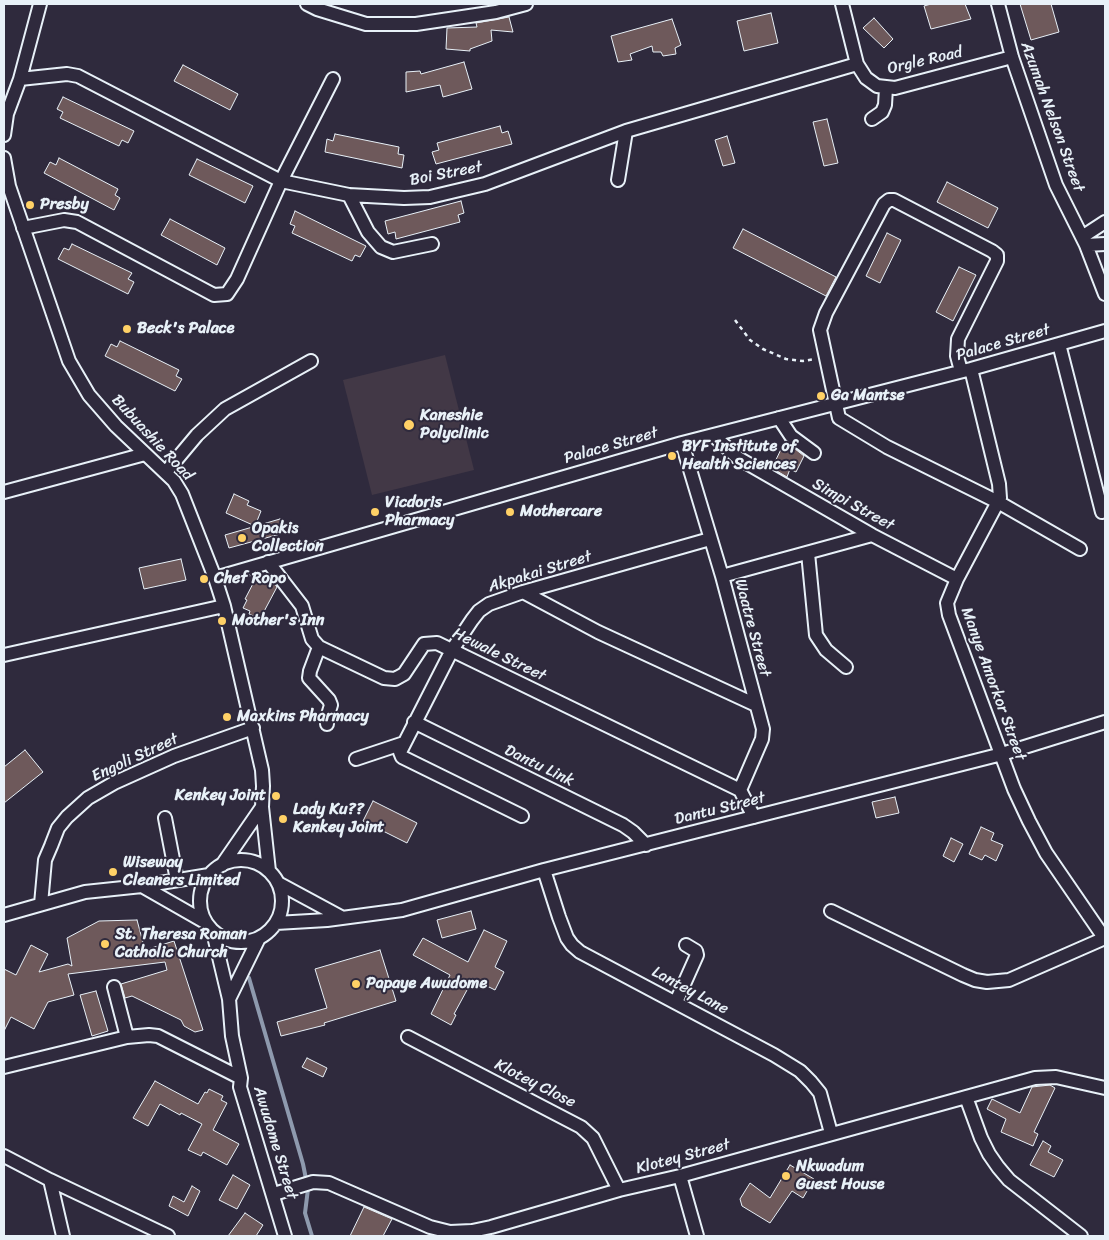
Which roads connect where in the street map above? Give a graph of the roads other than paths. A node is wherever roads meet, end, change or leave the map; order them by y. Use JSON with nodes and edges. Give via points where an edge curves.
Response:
{"nodes":[{"id":1,"x":40,"y":4,"type":"edge"},
{"id":2,"x":307,"y":4,"type":"edge"},
{"id":3,"x":526,"y":4,"type":"edge"},
{"id":4,"x":842,"y":4,"type":"edge"},
{"id":5,"x":998,"y":4,"type":"edge"},
{"id":6,"x":1012,"y":57,"type":"junction"},
{"id":7,"x":857,"y":64,"type":"junction"},
{"id":8,"x":20,"y":79,"type":"junction"},
{"id":9,"x":333,"y":79,"type":"dead end"},
{"id":10,"x":886,"y":88,"type":"junction"},
{"id":11,"x":872,"y":119,"type":"dead end"},
{"id":12,"x":626,"y":131,"type":"junction"},
{"id":13,"x":4,"y":135,"type":"edge"},
{"id":14,"x":4,"y":158,"type":"edge"},
{"id":15,"x":618,"y":180,"type":"dead end"},
{"id":16,"x":281,"y":182,"type":"junction"},
{"id":17,"x":6,"y":186,"type":"edge"},
{"id":18,"x":349,"y":195,"type":"junction"},
{"id":19,"x":1105,"y":222,"type":"edge"},
{"id":20,"x":23,"y":228,"type":"junction"},
{"id":21,"x":1084,"y":241,"type":"junction"},
{"id":22,"x":432,"y":244,"type":"dead end"},
{"id":23,"x":1105,"y":244,"type":"edge"},
{"id":24,"x":1105,"y":294,"type":"edge"},
{"id":25,"x":1105,"y":331,"type":"edge"},
{"id":26,"x":1059,"y":344,"type":"junction"},
{"id":27,"x":311,"y":361,"type":"dead end"},
{"id":28,"x":966,"y":370,"type":"junction"},
{"id":29,"x":837,"y":403,"type":"junction"},
{"id":30,"x":779,"y":418,"type":"junction"},
{"id":31,"x":713,"y":435,"type":"junction"},
{"id":32,"x":682,"y":443,"type":"junction"},
{"id":33,"x":814,"y":453,"type":"dead end"},
{"id":34,"x":145,"y":454,"type":"junction"},
{"id":35,"x":166,"y":472,"type":"junction"},
{"id":36,"x":4,"y":492,"type":"edge"},
{"id":37,"x":998,"y":502,"type":"junction"},
{"id":38,"x":1102,"y":512,"type":"dead end"},
{"id":39,"x":872,"y":535,"type":"junction"},
{"id":40,"x":710,"y":539,"type":"junction"},
{"id":41,"x":1080,"y":550,"type":"dead end"},
{"id":42,"x":808,"y":553,"type":"junction"},
{"id":43,"x":268,"y":562,"type":"junction"},
{"id":44,"x":722,"y":576,"type":"junction"},
{"id":45,"x":215,"y":578,"type":"junction"},
{"id":46,"x":957,"y":580,"type":"junction"},
{"id":47,"x":524,"y":592,"type":"junction"},
{"id":48,"x":224,"y":606,"type":"junction"},
{"id":49,"x":319,"y":648,"type":"junction"},
{"id":50,"x":452,"y":650,"type":"junction"},
{"id":51,"x":4,"y":655,"type":"edge"},
{"id":52,"x":846,"y":667,"type":"dead end"},
{"id":53,"x":756,"y":705,"type":"junction"},
{"id":54,"x":414,"y":722,"type":"junction"},
{"id":55,"x":1105,"y":722,"type":"edge"},
{"id":56,"x":327,"y":724,"type":"dead end"},
{"id":57,"x":253,"y":728,"type":"junction"},
{"id":58,"x":402,"y":747,"type":"junction"},
{"id":59,"x":1002,"y":754,"type":"junction"},
{"id":60,"x":356,"y":758,"type":"dead end"},
{"id":61,"x":740,"y":790,"type":"junction"},
{"id":62,"x":262,"y":807,"type":"junction"},
{"id":63,"x":522,"y":816,"type":"dead end"},
{"id":64,"x":754,"y":817,"type":"junction"},
{"id":65,"x":165,"y":818,"type":"dead end"},
{"id":66,"x":646,"y":845,"type":"junction"},
{"id":67,"x":222,"y":864,"type":"junction"},
{"id":68,"x":544,"y":870,"type":"junction"},
{"id":69,"x":269,"y":871,"type":"junction"},
{"id":70,"x":209,"y":875,"type":"junction"},
{"id":71,"x":177,"y":880,"type":"junction"},
{"id":72,"x":278,"y":883,"type":"junction"},
{"id":73,"x":142,"y":886,"type":"junction"},
{"id":74,"x":42,"y":904,"type":"junction"},
{"id":75,"x":830,"y":911,"type":"dead end"},
{"id":76,"x":4,"y":915,"type":"edge"},
{"id":77,"x":341,"y":917,"type":"junction"},
{"id":78,"x":276,"y":923,"type":"junction"},
{"id":79,"x":209,"y":927,"type":"junction"},
{"id":80,"x":260,"y":938,"type":"junction"},
{"id":81,"x":1105,"y":939,"type":"edge"},
{"id":82,"x":686,"y":945,"type":"dead end"},
{"id":83,"x":114,"y":987,"type":"dead end"},
{"id":84,"x":229,"y":998,"type":"junction"},
{"id":85,"x":676,"y":1002,"type":"junction"},
{"id":86,"x":127,"y":1036,"type":"junction"},
{"id":87,"x":408,"y":1037,"type":"dead end"},
{"id":88,"x":4,"y":1067,"type":"edge"},
{"id":89,"x":241,"y":1078,"type":"junction"},
{"id":90,"x":1105,"y":1088,"type":"edge"},
{"id":91,"x":966,"y":1097,"type":"junction"},
{"id":92,"x":831,"y":1133,"type":"junction"},
{"id":93,"x":4,"y":1156,"type":"edge"},
{"id":94,"x":680,"y":1176,"type":"junction"},
{"id":95,"x":50,"y":1180,"type":"junction"},
{"id":96,"x":619,"y":1190,"type":"junction"},
{"id":97,"x":274,"y":1194,"type":"junction"},
{"id":98,"x":63,"y":1236,"type":"edge"},
{"id":99,"x":168,"y":1236,"type":"edge"},
{"id":100,"x":285,"y":1236,"type":"edge"},
{"id":101,"x":696,"y":1236,"type":"edge"},
{"id":102,"x":1081,"y":1236,"type":"edge"}],
"edges":[{"from":1,"to":8,"type":"street"},
{"from":2,"to":3,"type":"street","via":[[366,24],[416,24],[496,12]]},
{"from":4,"to":7,"type":"street","name":"Orgle Road"},
{"from":5,"to":6,"type":"street","name":"Azumah Nelson Street"},
{"from":6,"to":10,"type":"street","name":"Orgle Road"},
{"from":6,"to":21,"type":"street","name":"Azumah Nelson Street","via":[[1056,185]]},
{"from":7,"to":10,"type":"street","name":"Orgle Road","via":[[870,82]]},
{"from":7,"to":12,"type":"street","name":"Boi Street"},
{"from":8,"to":13,"type":"street","via":[[7,114]]},
{"from":8,"to":16,"type":"street","name":"Boi Street","via":[[67,74],[78,76]]},
{"from":9,"to":16,"type":"street"},
{"from":10,"to":11,"type":"street","via":[[882,112]]},
{"from":12,"to":15,"type":"street"},
{"from":12,"to":18,"type":"street","name":"Boi Street","via":[[461,190],[430,197]]},
{"from":14,"to":17,"type":"street","name":"Bubuashie Road"},
{"from":16,"to":18,"type":"street","name":"Boi Street"},
{"from":16,"to":20,"type":"street","via":[[238,279],[227,294],[214,294],[77,222],[64,220]]},
{"from":17,"to":20,"type":"street","name":"Bubuashie Road"},
{"from":18,"to":22,"type":"street","via":[[368,232],[381,247],[393,252]]},
{"from":19,"to":21,"type":"street"},
{"from":20,"to":34,"type":"street","name":"Bubuashie Road","via":[[69,361],[89,394]]},
{"from":21,"to":23,"type":"street"},
{"from":21,"to":24,"type":"street","name":"Azumah Nelson Street"},
{"from":25,"to":26,"type":"street","name":"Palace Street"},
{"from":26,"to":28,"type":"street","name":"Palace Street"},
{"from":26,"to":38,"type":"street"},
{"from":27,"to":35,"type":"street","via":[[225,410],[197,435]]},
{"from":28,"to":29,"type":"street","name":"Palace Street"},
{"from":28,"to":29,"type":"street","name":"Manye Amorkor Street","via":[[957,356],[958,339],[997,256],[891,199],[884,204],[821,324]]},
{"from":28,"to":37,"type":"street","name":"Manye Amorkor Street","via":[[999,484]]},
{"from":29,"to":30,"type":"street","name":"Palace Street"},
{"from":29,"to":37,"type":"street","via":[[840,418],[887,447]]},
{"from":30,"to":31,"type":"street","name":"Palace Street"},
{"from":30,"to":33,"type":"street","via":[[792,436]]},
{"from":31,"to":32,"type":"street","name":"Palace Street"},
{"from":31,"to":39,"type":"street","name":"Simpi Street","via":[[738,458]]},
{"from":32,"to":40,"type":"street","name":"Waatre Street"},
{"from":32,"to":43,"type":"street","name":"Palace Street"},
{"from":34,"to":35,"type":"street","name":"Bubuashie Road"},
{"from":34,"to":36,"type":"street"},
{"from":35,"to":45,"type":"street","name":"Bubuashie Road","via":[[182,494]]},
{"from":37,"to":41,"type":"street"},
{"from":37,"to":46,"type":"street","name":"Manye Amorkor Street"},
{"from":39,"to":42,"type":"street"},
{"from":39,"to":46,"type":"street","name":"Simpi Street"},
{"from":40,"to":44,"type":"street","name":"Waatre Street"},
{"from":40,"to":47,"type":"street","name":"Akpakai Street"},
{"from":42,"to":44,"type":"street"},
{"from":42,"to":52,"type":"street","via":[[816,635],[826,650]]},
{"from":43,"to":45,"type":"street","name":"Palace Street"},
{"from":43,"to":49,"type":"street","via":[[302,606],[312,639]]},
{"from":44,"to":53,"type":"street","name":"Waatre Street"},
{"from":45,"to":48,"type":"street","name":"Bubuashie Road"},
{"from":46,"to":59,"type":"street","name":"Manye Amorkor Street","via":[[947,603],[949,615]]},
{"from":47,"to":50,"type":"street","name":"Akpakai Street","via":[[483,608]]},
{"from":47,"to":53,"type":"street","via":[[598,632]]},
{"from":48,"to":51,"type":"street"},
{"from":48,"to":57,"type":"street","name":"Bubuashie Road"},
{"from":49,"to":50,"type":"street","name":"Hewale Street","via":[[384,678],[395,679],[404,674],[424,644],[436,643]]},
{"from":49,"to":56,"type":"street","via":[[309,678],[331,705]]},
{"from":50,"to":54,"type":"street","name":"Akpakai Street"},
{"from":50,"to":61,"type":"street","name":"Hewale Street"},
{"from":53,"to":61,"type":"street","name":"Waatre Street","via":[[763,736]]},
{"from":54,"to":58,"type":"street","name":"Akpakai Street"},
{"from":54,"to":66,"type":"street","name":"Dantu Link","via":[[623,825]]},
{"from":55,"to":59,"type":"street","name":"Dantu Street"},
{"from":57,"to":62,"type":"street","name":"Bubuashie Road","via":[[264,786]]},
{"from":57,"to":74,"type":"street","name":"Engoli Street","via":[[174,756],[88,798],[63,823],[51,846],[46,860]]},
{"from":58,"to":60,"type":"street"},
{"from":58,"to":63,"type":"street","via":[[402,757]]},
{"from":59,"to":64,"type":"street","name":"Dantu Street"},
{"from":59,"to":81,"type":"street","name":"Manye Amorkor Street","via":[[1014,789],[1046,853]]},
{"from":61,"to":64,"type":"street"},
{"from":62,"to":67,"type":"street"},
{"from":62,"to":69,"type":"street","name":"Bubuashie Road"},
{"from":64,"to":66,"type":"street","name":"Dantu Street"},
{"from":65,"to":71,"type":"street"},
{"from":66,"to":68,"type":"street","name":"Dantu Street"},
{"from":67,"to":69,"type":"street","via":[[246,860]]},
{"from":67,"to":70,"type":"street"},
{"from":68,"to":77,"type":"street","name":"Dantu Street","via":[[402,910]]},
{"from":68,"to":85,"type":"street","name":"Lantey Lane","via":[[572,945]]},
{"from":69,"to":72,"type":"street"},
{"from":70,"to":71,"type":"street"},
{"from":70,"to":79,"type":"street","via":[[202,886],[200,898],[201,910]]},
{"from":71,"to":73,"type":"street"},
{"from":72,"to":77,"type":"street"},
{"from":72,"to":78,"type":"street","via":[[282,903]]},
{"from":73,"to":74,"type":"street","via":[[84,892]]},
{"from":73,"to":79,"type":"street"},
{"from":74,"to":76,"type":"street"},
{"from":75,"to":81,"type":"street","via":[[963,975],[987,982],[1009,980]]},
{"from":77,"to":78,"type":"street","name":"Dantu Street"},
{"from":78,"to":80,"type":"street"},
{"from":79,"to":80,"type":"street","via":[[236,942]]},
{"from":79,"to":84,"type":"street","name":"Awudome Street"},
{"from":80,"to":84,"type":"street"},
{"from":82,"to":85,"type":"street","via":[[697,955]]},
{"from":83,"to":86,"type":"street"},
{"from":84,"to":89,"type":"street","name":"Awudome Street","via":[[232,1036]]},
{"from":85,"to":92,"type":"street","name":"Lantey Lane","via":[[800,1071],[820,1093]]},
{"from":86,"to":88,"type":"street"},
{"from":86,"to":89,"type":"street","via":[[158,1036]]},
{"from":87,"to":96,"type":"street","name":"Klotey Close","via":[[581,1127],[593,1138]]},
{"from":89,"to":97,"type":"street","name":"Awudome Street","via":[[240,1087]]},
{"from":90,"to":91,"type":"street","name":"Klotey Street","via":[[1047,1076]]},
{"from":91,"to":92,"type":"street","name":"Klotey Street"},
{"from":91,"to":102,"type":"street","via":[[981,1138],[998,1167],[1009,1180]]},
{"from":92,"to":94,"type":"street","name":"Klotey Street"},
{"from":93,"to":95,"type":"street"},
{"from":94,"to":96,"type":"street","name":"Klotey Street"},
{"from":94,"to":101,"type":"street"},
{"from":95,"to":98,"type":"street"},
{"from":95,"to":99,"type":"street"},
{"from":96,"to":97,"type":"street","name":"Klotey Street","via":[[491,1228],[450,1232],[420,1224],[336,1185],[322,1182],[307,1184]]},
{"from":97,"to":100,"type":"street","name":"Awudome Street"}]}
